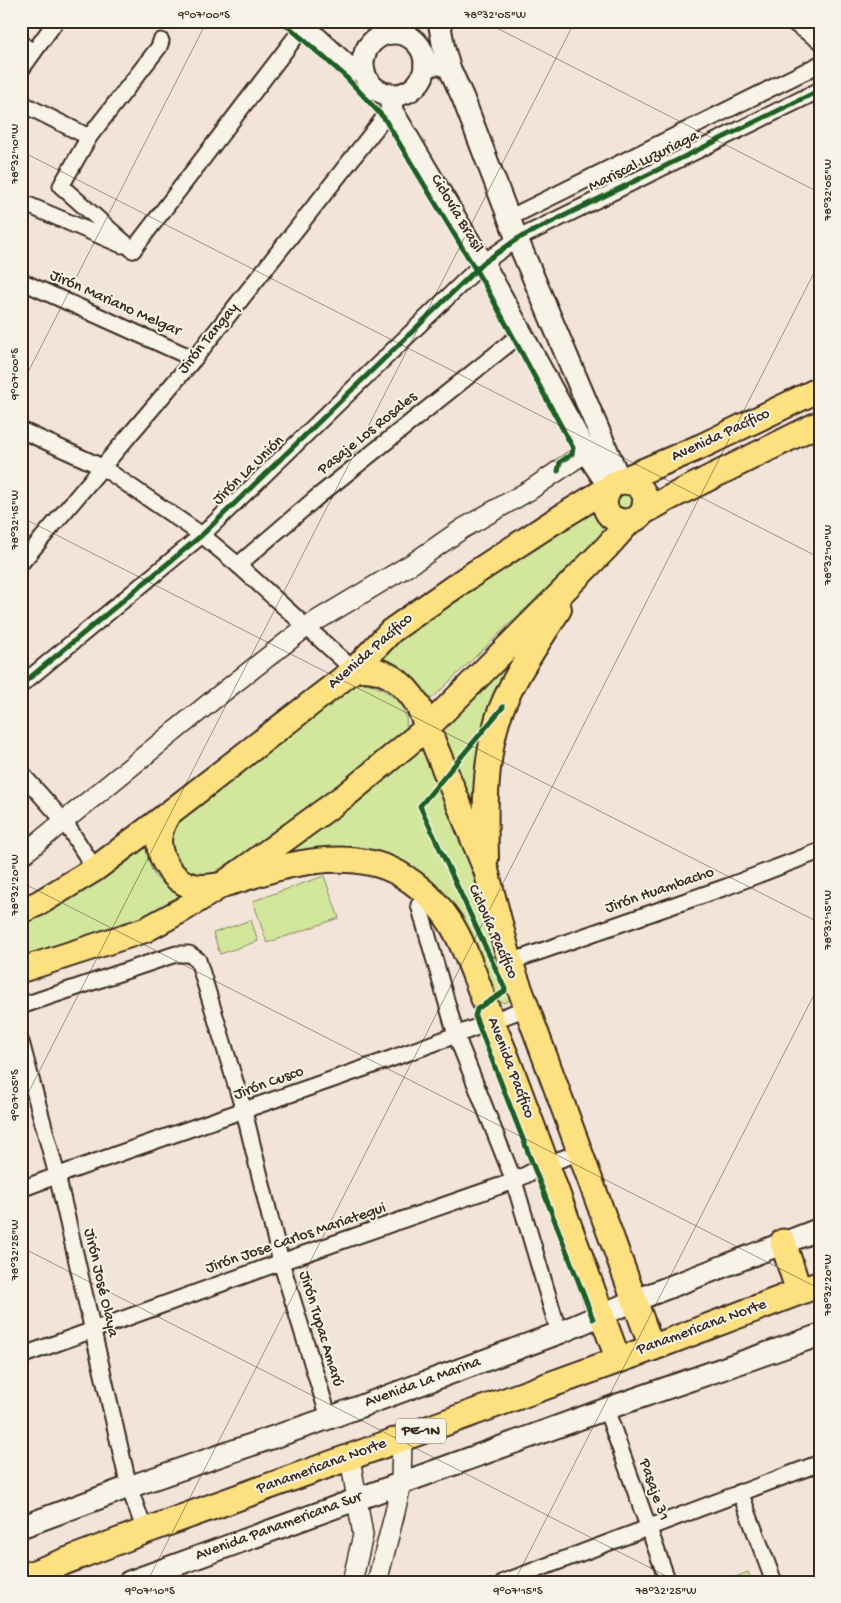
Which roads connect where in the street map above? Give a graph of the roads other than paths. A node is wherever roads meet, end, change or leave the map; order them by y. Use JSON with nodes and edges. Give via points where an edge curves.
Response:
{"nodes":[{"id":1,"x":56,"y":21,"type":"edge"},
{"id":2,"x":438,"y":21,"type":"edge"},
{"id":3,"x":791,"y":21,"type":"edge"},
{"id":4,"x":301,"y":24,"type":"edge"},
{"id":5,"x":388,"y":28,"type":"edge"},
{"id":6,"x":161,"y":41,"type":"dead end"},
{"id":7,"x":820,"y":41,"type":"edge"},
{"id":8,"x":21,"y":43,"type":"edge"},
{"id":9,"x":34,"y":53,"type":"junction"},
{"id":10,"x":424,"y":60,"type":"junction"},
{"id":11,"x":820,"y":64,"type":"edge"},
{"id":12,"x":449,"y":67,"type":"junction"},
{"id":13,"x":21,"y":70,"type":"edge"},
{"id":14,"x":364,"y":71,"type":"junction"},
{"id":15,"x":820,"y":90,"type":"edge"},
{"id":16,"x":391,"y":102,"type":"junction"},
{"id":17,"x":21,"y":103,"type":"edge"},
{"id":18,"x":90,"y":137,"type":"junction"},
{"id":19,"x":21,"y":202,"type":"edge"},
{"id":20,"x":509,"y":218,"type":"junction"},
{"id":21,"x":517,"y":239,"type":"junction"},
{"id":22,"x":133,"y":250,"type":"junction"},
{"id":23,"x":483,"y":263,"type":"junction"},
{"id":24,"x":21,"y":281,"type":"edge"},
{"id":25,"x":522,"y":333,"type":"junction"},
{"id":26,"x":194,"y":359,"type":"junction"},
{"id":27,"x":820,"y":388,"type":"edge"},
{"id":28,"x":820,"y":423,"type":"edge"},
{"id":29,"x":21,"y":430,"type":"edge"},
{"id":30,"x":586,"y":452,"type":"junction"},
{"id":31,"x":102,"y":467,"type":"junction"},
{"id":32,"x":615,"y":484,"type":"junction"},
{"id":33,"x":636,"y":517,"type":"junction"},
{"id":34,"x":202,"y":535,"type":"junction"},
{"id":35,"x":21,"y":563,"type":"edge"},
{"id":36,"x":238,"y":565,"type":"junction"},
{"id":37,"x":580,"y":574,"type":"junction"},
{"id":38,"x":306,"y":627,"type":"junction"},
{"id":39,"x":354,"y":670,"type":"junction"},
{"id":40,"x":21,"y":685,"type":"edge"},
{"id":41,"x":427,"y":728,"type":"junction"},
{"id":42,"x":21,"y":773,"type":"edge"},
{"id":43,"x":168,"y":814,"type":"junction"},
{"id":44,"x":64,"y":821,"type":"junction"},
{"id":45,"x":820,"y":851,"type":"edge"},
{"id":46,"x":21,"y":856,"type":"edge"},
{"id":47,"x":95,"y":869,"type":"junction"},
{"id":48,"x":486,"y":870,"type":"junction"},
{"id":49,"x":222,"y":885,"type":"junction"},
{"id":50,"x":419,"y":906,"type":"dead end"},
{"id":51,"x":21,"y":911,"type":"edge"},
{"id":52,"x":510,"y":962,"type":"junction"},
{"id":53,"x":21,"y":970,"type":"edge"},
{"id":54,"x":21,"y":1006,"type":"edge"},
{"id":55,"x":526,"y":1008,"type":"junction"},
{"id":56,"x":492,"y":1021,"type":"junction"},
{"id":57,"x":456,"y":1035,"type":"junction"},
{"id":58,"x":21,"y":1042,"type":"edge"},
{"id":59,"x":244,"y":1111,"type":"junction"},
{"id":60,"x":580,"y":1152,"type":"junction"},
{"id":61,"x":547,"y":1164,"type":"junction"},
{"id":62,"x":57,"y":1176,"type":"junction"},
{"id":63,"x":514,"y":1182,"type":"junction"},
{"id":64,"x":21,"y":1189,"type":"edge"},
{"id":65,"x":820,"y":1229,"type":"edge"},
{"id":66,"x":783,"y":1242,"type":"junction"},
{"id":67,"x":281,"y":1262,"type":"junction"},
{"id":68,"x":809,"y":1288,"type":"edge"},
{"id":69,"x":636,"y":1300,"type":"junction"},
{"id":70,"x":602,"y":1315,"type":"junction"},
{"id":71,"x":92,"y":1329,"type":"junction"},
{"id":72,"x":559,"y":1333,"type":"junction"},
{"id":73,"x":820,"y":1335,"type":"edge"},
{"id":74,"x":652,"y":1348,"type":"junction"},
{"id":75,"x":21,"y":1356,"type":"edge"},
{"id":76,"x":618,"y":1359,"type":"junction"},
{"id":77,"x":606,"y":1409,"type":"junction"},
{"id":78,"x":328,"y":1418,"type":"junction"},
{"id":79,"x":402,"y":1438,"type":"junction"},
{"id":80,"x":350,"y":1458,"type":"junction"},
{"id":81,"x":820,"y":1463,"type":"edge"},
{"id":82,"x":401,"y":1484,"type":"junction"},
{"id":83,"x":129,"y":1487,"type":"junction"},
{"id":84,"x":740,"y":1492,"type":"junction"},
{"id":85,"x":357,"y":1498,"type":"junction"},
{"id":86,"x":21,"y":1527,"type":"edge"},
{"id":87,"x":647,"y":1527,"type":"junction"},
{"id":88,"x":145,"y":1531,"type":"junction"},
{"id":89,"x":21,"y":1578,"type":"edge"},
{"id":90,"x":143,"y":1580,"type":"edge"},
{"id":91,"x":352,"y":1582,"type":"edge"},
{"id":92,"x":377,"y":1582,"type":"edge"},
{"id":93,"x":504,"y":1582,"type":"edge"},
{"id":94,"x":668,"y":1582,"type":"edge"},
{"id":95,"x":774,"y":1582,"type":"edge"}],
"edges":[{"from":1,"to":9,"type":"street"},
{"from":2,"to":10,"type":"main road"},
{"from":2,"to":12,"type":"main road"},
{"from":3,"to":7,"type":"street"},
{"from":4,"to":14,"type":"main road","via":[[347,66]]},
{"from":4,"to":22,"type":"street"},
{"from":5,"to":10,"type":"main road","via":[[391,33],[405,35],[417,44]]},
{"from":5,"to":14,"type":"main road","via":[[367,49]]},
{"from":6,"to":18,"type":"street"},
{"from":8,"to":9,"type":"street"},
{"from":9,"to":13,"type":"street"},
{"from":10,"to":12,"type":"main road"},
{"from":10,"to":16,"type":"main road","via":[[421,78]]},
{"from":11,"to":20,"type":"street","name":"Mariscal Luzuriaga"},
{"from":12,"to":20,"type":"main road"},
{"from":14,"to":16,"type":"main road","via":[[366,78]]},
{"from":15,"to":21,"type":"street","name":"Mariscal Luzuriaga"},
{"from":16,"to":23,"type":"main road"},
{"from":16,"to":26,"type":"street","name":"Jirón Tangay","via":[[384,118]]},
{"from":17,"to":18,"type":"street"},
{"from":18,"to":22,"type":"street","via":[[61,186]]},
{"from":19,"to":22,"type":"street"},
{"from":20,"to":21,"type":"main road"},
{"from":21,"to":23,"type":"street","name":"Mariscal Luzuriaga"},
{"from":21,"to":32,"type":"main road"},
{"from":23,"to":25,"type":"main road"},
{"from":23,"to":34,"type":"street","name":"Jirón La Unión"},
{"from":24,"to":26,"type":"street","name":"Jirón Mariano Melgar"},
{"from":25,"to":30,"type":"main road"},
{"from":25,"to":36,"type":"street","name":"Pasaje Los Rosales","via":[[316,498]]},
{"from":26,"to":31,"type":"street","name":"Jirón Tangay"},
{"from":27,"to":32,"type":"main road","name":"Avenida Pacífico"},
{"from":28,"to":33,"type":"main road","name":"Avenida Pacífico"},
{"from":29,"to":31,"type":"street"},
{"from":30,"to":32,"type":"main road"},
{"from":30,"to":38,"type":"street","via":[[530,490]]},
{"from":31,"to":34,"type":"street"},
{"from":31,"to":35,"type":"street","name":"Jirón Tangay"},
{"from":32,"to":33,"type":"main road","via":[[634,483],[644,493],[646,500]]},
{"from":32,"to":33,"type":"main road","via":[[604,500],[607,512],[617,520]]},
{"from":32,"to":39,"type":"main road","name":"Avenida Pacífico","via":[[464,580],[391,631]]},
{"from":33,"to":37,"type":"main road","name":"Avenida Pacífico"},
{"from":34,"to":36,"type":"street"},
{"from":34,"to":40,"type":"street","name":"Jirón La Unión"},
{"from":36,"to":38,"type":"street"},
{"from":37,"to":41,"type":"main road","name":"Avenida Pacífico"},
{"from":37,"to":48,"type":"main road","via":[[519,672],[498,717],[487,767]]},
{"from":38,"to":39,"type":"street"},
{"from":38,"to":44,"type":"street"},
{"from":39,"to":41,"type":"main road","via":[[362,668],[381,672],[398,680],[418,705]]},
{"from":39,"to":43,"type":"main road","name":"Avenida Pacífico"},
{"from":41,"to":48,"type":"main road"},
{"from":41,"to":49,"type":"main road","name":"Avenida Pacífico","via":[[346,795]]},
{"from":42,"to":44,"type":"street"},
{"from":43,"to":47,"type":"main road","name":"Avenida Pacífico"},
{"from":43,"to":49,"type":"main road","via":[[159,842],[168,869],[179,880],[192,886]]},
{"from":44,"to":46,"type":"street"},
{"from":44,"to":47,"type":"street"},
{"from":45,"to":52,"type":"street","name":"Jirón Huambacho"},
{"from":47,"to":51,"type":"main road","name":"Avenida Pacífico"},
{"from":48,"to":52,"type":"main road"},
{"from":49,"to":53,"type":"main road","via":[[145,930]]},
{"from":49,"to":56,"type":"main road","name":"Avenida Pacífico","via":[[286,865],[327,860],[366,862],[398,873],[431,897],[450,923]]},
{"from":50,"to":57,"type":"street"},
{"from":52,"to":55,"type":"main road"},
{"from":54,"to":59,"type":"street","name":"Jirón Tupac Amarú","via":[[176,954],[189,954],[198,960]]},
{"from":55,"to":56,"type":"street","name":"Jirón Cusco"},
{"from":55,"to":60,"type":"main road"},
{"from":56,"to":57,"type":"street","name":"Jirón Cusco"},
{"from":56,"to":61,"type":"main road","name":"Avenida Pacífico"},
{"from":57,"to":59,"type":"street","name":"Jirón Cusco"},
{"from":57,"to":63,"type":"street"},
{"from":58,"to":62,"type":"street","name":"Jirón José Olaya"},
{"from":59,"to":62,"type":"street","name":"Jirón Cusco"},
{"from":59,"to":67,"type":"street","name":"Jirón Tupac Amarú"},
{"from":60,"to":61,"type":"street","name":"Jirón Jose Carlos Mariategui"},
{"from":60,"to":69,"type":"main road"},
{"from":61,"to":63,"type":"street","name":"Jirón Jose Carlos Mariategui"},
{"from":61,"to":70,"type":"main road","name":"Avenida Pacífico"},
{"from":62,"to":64,"type":"street","name":"Jirón Cusco"},
{"from":62,"to":71,"type":"street","name":"Jirón José Olaya"},
{"from":63,"to":67,"type":"street","name":"Jirón Jose Carlos Mariategui"},
{"from":63,"to":72,"type":"street"},
{"from":65,"to":66,"type":"main road","name":"Avenida La Marina"},
{"from":66,"to":68,"type":"highway"},
{"from":66,"to":69,"type":"main road","name":"Avenida La Marina"},
{"from":67,"to":71,"type":"street","name":"Jirón Jose Carlos Mariategui"},
{"from":67,"to":78,"type":"street","name":"Jirón Tupac Amarú"},
{"from":68,"to":74,"type":"highway","name":"Panamericana Norte","number":"PE-1N"},
{"from":69,"to":70,"type":"main road","name":"Avenida La Marina"},
{"from":69,"to":74,"type":"main road"},
{"from":70,"to":72,"type":"main road","name":"Avenida La Marina"},
{"from":70,"to":76,"type":"main road","name":"Avenida Pacífico"},
{"from":71,"to":75,"type":"street","name":"Jirón Jose Carlos Mariategui"},
{"from":71,"to":83,"type":"street","name":"Jirón José Olaya"},
{"from":72,"to":78,"type":"main road","name":"Avenida La Marina"},
{"from":73,"to":77,"type":"main road","name":"Avenida Panamericana Sur"},
{"from":74,"to":76,"type":"highway","name":"Panamericana Norte","number":"PE-1N"},
{"from":76,"to":79,"type":"highway","name":"Panamericana Norte","number":"PE-1N"},
{"from":77,"to":82,"type":"main road","name":"Avenida Panamericana Sur"},
{"from":77,"to":87,"type":"street","name":"Pasaje 31"},
{"from":78,"to":83,"type":"main road","name":"Avenida La Marina"},
{"from":79,"to":80,"type":"highway","name":"Panamericana Norte","number":"PE-1N"},
{"from":79,"to":82,"type":"street"},
{"from":80,"to":85,"type":"street"},
{"from":80,"to":88,"type":"highway","name":"Panamericana Norte","number":"PE-1N"},
{"from":81,"to":84,"type":"street"},
{"from":82,"to":85,"type":"main road","name":"Avenida Panamericana Sur"},
{"from":82,"to":92,"type":"street"},
{"from":83,"to":86,"type":"main road","name":"Avenida La Marina"},
{"from":83,"to":88,"type":"street","name":"Jirón José Olaya"},
{"from":84,"to":87,"type":"street"},
{"from":84,"to":95,"type":"street"},
{"from":85,"to":90,"type":"main road","name":"Avenida Panamericana Sur"},
{"from":85,"to":91,"type":"street","via":[[363,1535]]},
{"from":87,"to":93,"type":"street"},
{"from":87,"to":94,"type":"street","name":"Pasaje 31"},
{"from":88,"to":89,"type":"highway","name":"Panamericana Norte","number":"PE-1N"}]}
